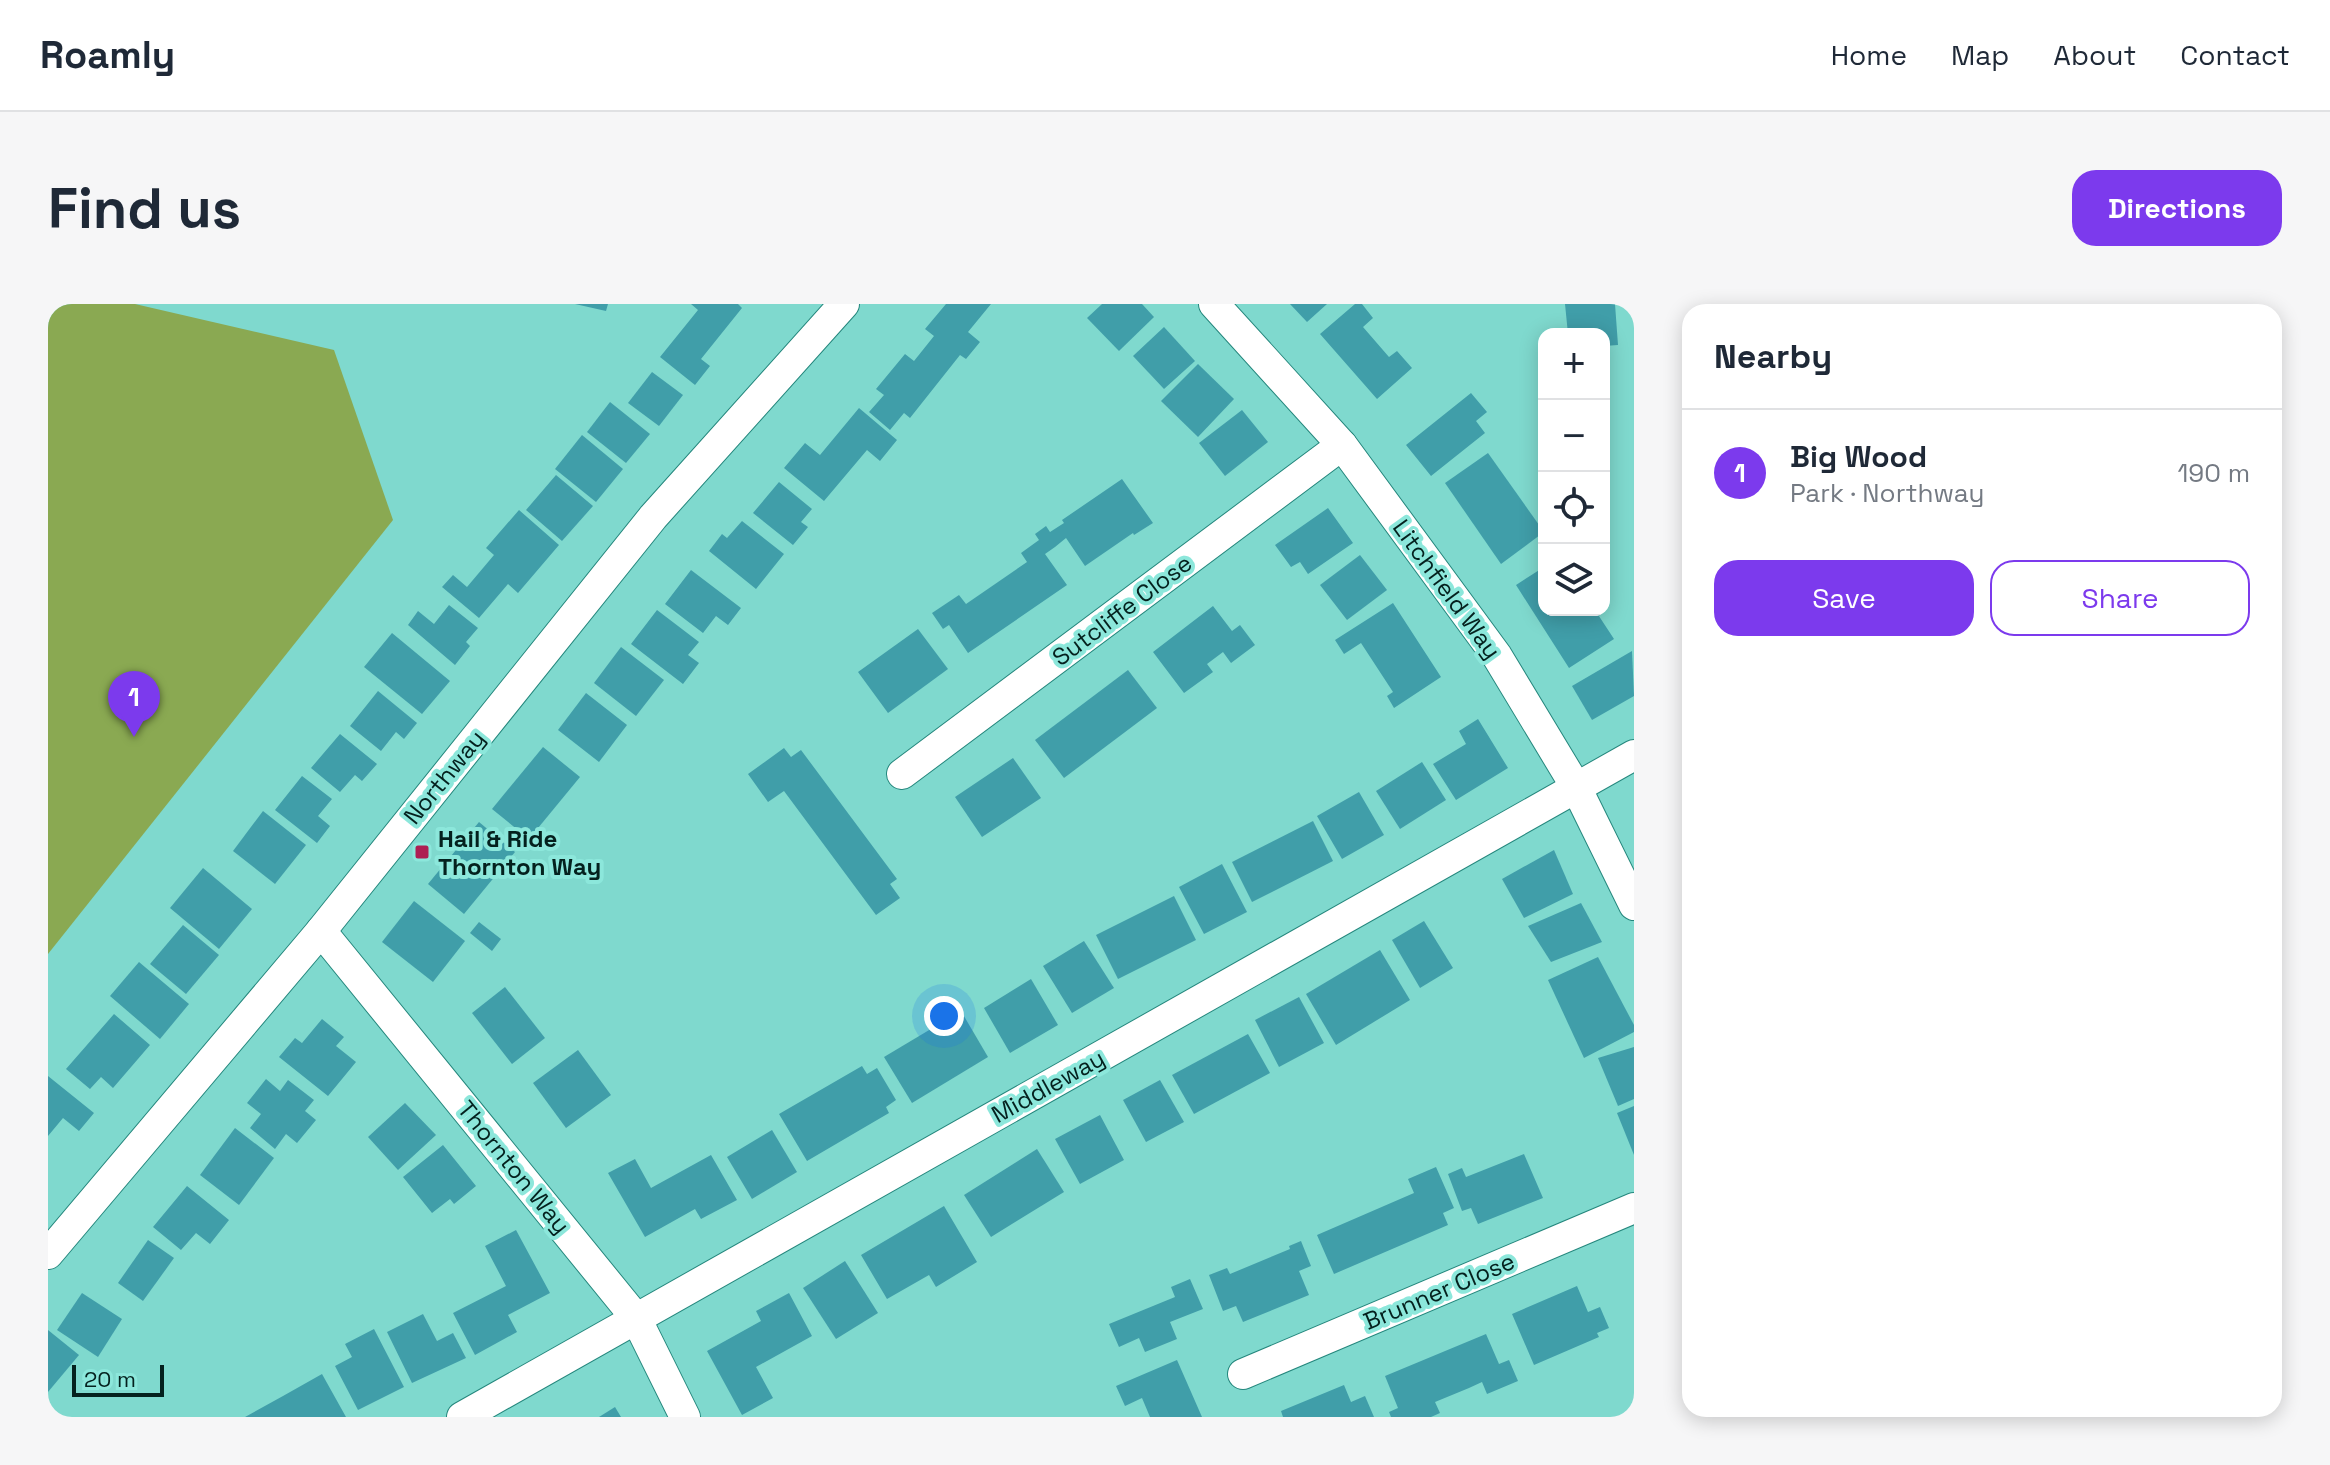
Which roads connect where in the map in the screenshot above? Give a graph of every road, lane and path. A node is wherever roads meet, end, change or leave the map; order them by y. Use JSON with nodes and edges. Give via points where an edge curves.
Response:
{"nodes":[{"id":1,"x":1214,"y":304,"type":"edge"},
{"id":2,"x":829,"y":309,"type":"edge"},
{"id":3,"x":1342,"y":445,"type":"junction"},
{"id":4,"x":1634,"y":755,"type":"edge"},
{"id":5,"x":902,"y":774,"type":"dead end"},
{"id":6,"x":1576,"y":787,"type":"junction"},
{"id":7,"x":1634,"y":905,"type":"edge"},
{"id":8,"x":321,"y":931,"type":"junction"},
{"id":9,"x":1634,"y":1208,"type":"edge"},
{"id":10,"x":48,"y":1254,"type":"edge"},
{"id":11,"x":636,"y":1318,"type":"junction"},
{"id":12,"x":1243,"y":1374,"type":"dead end"},
{"id":13,"x":462,"y":1417,"type":"edge"},
{"id":14,"x":685,"y":1417,"type":"edge"}],
"edges":[{"from":1,"to":3,"type":"street","name":"Litchfield Way"},
{"from":2,"to":8,"type":"street","name":"Northway","via":[[653,517]]},
{"from":3,"to":5,"type":"street","name":"Sutcliffe Close"},
{"from":3,"to":6,"type":"street","name":"Litchfield Way","via":[[1497,656]]},
{"from":4,"to":6,"type":"street","name":"Middleway"},
{"from":6,"to":7,"type":"street","name":"Litchfield Way"},
{"from":6,"to":11,"type":"street","name":"Middleway"},
{"from":8,"to":10,"type":"street","name":"Northway"},
{"from":8,"to":11,"type":"street","name":"Thornton Way"},
{"from":9,"to":12,"type":"street","name":"Brunner Close"},
{"from":11,"to":13,"type":"street","name":"Middleway"},
{"from":11,"to":14,"type":"street","name":"Thornton Way"}]}
